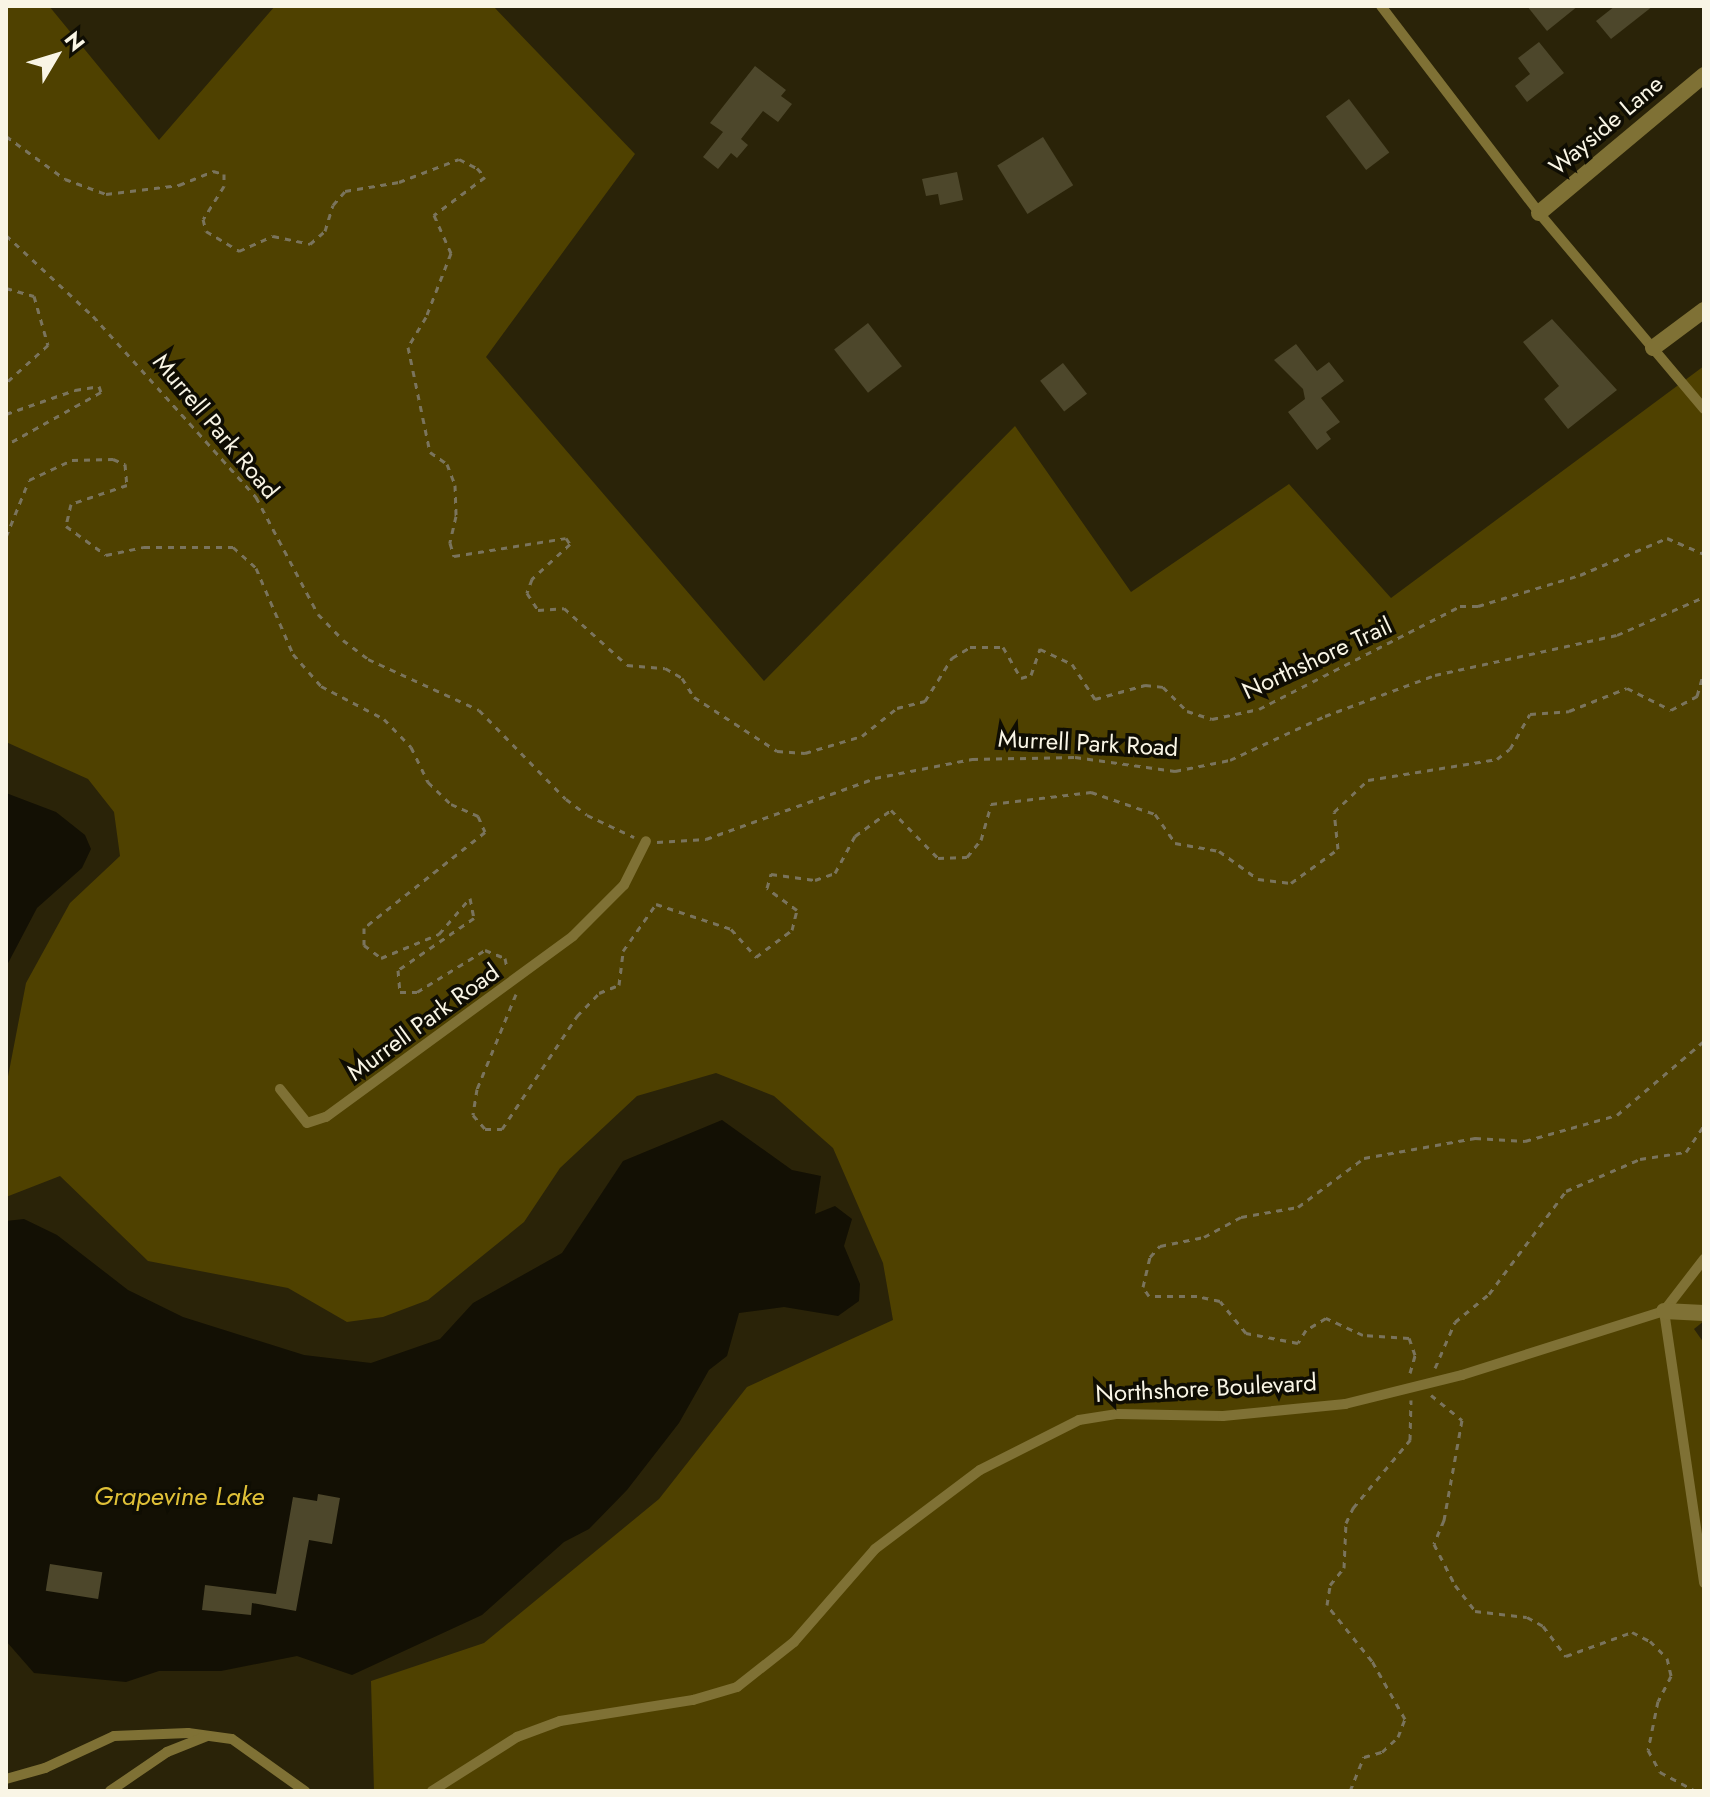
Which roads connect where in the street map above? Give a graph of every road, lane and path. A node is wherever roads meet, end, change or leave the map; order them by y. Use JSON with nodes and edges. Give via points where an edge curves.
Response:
{"nodes":[{"id":1,"x":1381,"y":6,"type":"edge"},
{"id":2,"x":1704,"y":75,"type":"edge"},
{"id":3,"x":6,"y":136,"type":"edge"},
{"id":4,"x":1539,"y":213,"type":"junction"},
{"id":5,"x":6,"y":235,"type":"edge"},
{"id":6,"x":6,"y":288,"type":"edge"},
{"id":7,"x":1704,"y":310,"type":"edge"},
{"id":8,"x":1653,"y":348,"type":"junction"},
{"id":9,"x":6,"y":383,"type":"edge"},
{"id":10,"x":1704,"y":409,"type":"edge"},
{"id":11,"x":6,"y":414,"type":"edge"},
{"id":12,"x":6,"y":445,"type":"edge"},
{"id":13,"x":6,"y":537,"type":"edge"},
{"id":14,"x":1704,"y":554,"type":"edge"},
{"id":15,"x":1704,"y":597,"type":"edge"},
{"id":16,"x":1704,"y":672,"type":"edge"},
{"id":17,"x":646,"y":841,"type":"junction"},
{"id":18,"x":512,"y":982,"type":"junction"},
{"id":19,"x":1704,"y":1041,"type":"edge"},
{"id":20,"x":280,"y":1089,"type":"dead end"},
{"id":21,"x":1704,"y":1125,"type":"edge"},
{"id":22,"x":1704,"y":1259,"type":"edge"},
{"id":23,"x":1664,"y":1311,"type":"junction"},
{"id":24,"x":1704,"y":1313,"type":"edge"},
{"id":25,"x":1432,"y":1383,"type":"junction"},
{"id":26,"x":1410,"y":1388,"type":"junction"},
{"id":27,"x":1704,"y":1583,"type":"edge"},
{"id":28,"x":209,"y":1736,"type":"junction"},
{"id":29,"x":6,"y":1779,"type":"edge"},
{"id":30,"x":110,"y":1791,"type":"edge"},
{"id":31,"x":305,"y":1791,"type":"edge"},
{"id":32,"x":432,"y":1791,"type":"edge"},
{"id":33,"x":1350,"y":1791,"type":"edge"},
{"id":34,"x":1695,"y":1791,"type":"edge"}],
"edges":[{"from":1,"to":4,"type":"lane"},
{"from":2,"to":4,"type":"street","name":"Wayside Lane"},
{"from":3,"to":14,"type":"path","name":"Northshore Trail","via":[[65,179],[106,194],[168,187],[213,171],[224,174],[224,186],[203,219],[206,231],[239,251],[273,236],[310,244],[325,231],[333,205],[345,191],[399,182],[459,159],[477,168],[485,177],[434,215],[451,253],[408,347],[430,452],[447,464],[455,485],[450,543],[454,556],[566,538],[570,544],[532,579],[527,593],[538,610],[564,608],[627,665],[665,668],[682,678],[694,697],[777,751],[805,753],[862,736],[897,708],[925,701],[952,658],[970,647],[1003,647],[1021,678],[1031,675],[1040,649],[1072,664],[1095,699],[1145,685],[1163,687],[1187,711],[1212,719],[1259,709],[1460,606],[1478,606],[1580,575],[1667,538]]},
{"from":4,"to":8,"type":"lane"},
{"from":5,"to":17,"type":"path","name":"Murrell Park Road","via":[[93,316],[256,497],[318,614],[343,640],[368,659],[479,710],[587,815]]},
{"from":6,"to":9,"type":"path","via":[[34,296],[48,345]]},
{"from":7,"to":8,"type":"street"},
{"from":8,"to":10,"type":"lane"},
{"from":11,"to":12,"type":"path","via":[[75,390],[99,386],[101,392]]},
{"from":13,"to":18,"type":"path","via":[[29,480],[72,460],[113,459],[125,464],[127,485],[71,504],[66,526],[106,555],[144,547],[233,547],[256,568],[293,654],[321,686],[384,719],[411,747],[428,782],[451,804],[478,816],[485,832],[364,928],[364,945],[381,958],[439,934],[470,898],[474,918],[398,970],[400,992],[417,992],[485,950],[505,958]]},
{"from":15,"to":17,"type":"path","name":"Murrell Park Road","via":[[1617,635],[1435,675],[1325,716],[1230,760],[1175,771],[1075,757],[959,761],[875,778],[706,839]]},
{"from":16,"to":18,"type":"path","via":[[1697,696],[1671,710],[1627,688],[1569,711],[1530,714],[1510,749],[1497,759],[1368,780],[1334,812],[1338,849],[1291,883],[1258,879],[1219,851],[1175,843],[1155,814],[1091,792],[991,804],[981,840],[967,857],[938,858],[891,810],[855,836],[835,873],[815,880],[771,874],[767,888],[797,910],[792,930],[756,957],[731,929],[656,904],[623,951],[619,985],[599,993],[577,1016],[502,1129],[485,1129],[473,1115],[477,1089],[506,1026],[516,994]]},
{"from":17,"to":18,"type":"lane","name":"Murrell Park Road","via":[[636,867],[607,904]]},
{"from":18,"to":20,"type":"lane","name":"Murrell Park Road","via":[[312,1125]]},
{"from":19,"to":26,"type":"path","via":[[1617,1115],[1525,1141],[1475,1138],[1364,1158],[1298,1207],[1241,1217],[1204,1237],[1160,1246],[1150,1257],[1143,1287],[1149,1296],[1220,1301],[1246,1333],[1298,1343],[1306,1330],[1326,1318],[1363,1335],[1409,1338],[1415,1355]]},
{"from":21,"to":25,"type":"path","via":[[1686,1152],[1640,1159],[1566,1191],[1489,1294],[1455,1322]]},
{"from":22,"to":23,"type":"lane"},
{"from":23,"to":24,"type":"street","name":"Northshore Boulevard"},
{"from":23,"to":25,"type":"lane","name":"Northshore Boulevard"},
{"from":23,"to":27,"type":"lane"},
{"from":25,"to":26,"type":"lane","name":"Northshore Boulevard"},
{"from":25,"to":34,"type":"path","via":[[1429,1394],[1462,1420],[1444,1520],[1434,1544],[1455,1585],[1475,1611],[1527,1617],[1543,1626],[1566,1656],[1632,1632],[1650,1641],[1667,1658],[1671,1676],[1658,1701],[1648,1750],[1660,1772]]},
{"from":26,"to":32,"type":"lane","name":"Northshore Boulevard","via":[[1345,1404],[1253,1413],[1118,1414],[1079,1420],[980,1470],[875,1549],[794,1642],[737,1687],[693,1700],[560,1721],[517,1737]]},
{"from":26,"to":33,"type":"path","via":[[1410,1440],[1353,1508],[1346,1523],[1344,1568],[1330,1585],[1327,1605],[1372,1661],[1405,1719],[1398,1737],[1382,1752],[1364,1757]]},
{"from":28,"to":29,"type":"lane","via":[[114,1736],[45,1768]]},
{"from":28,"to":30,"type":"lane","via":[[167,1752]]},
{"from":28,"to":31,"type":"lane","via":[[232,1739]]}]}
